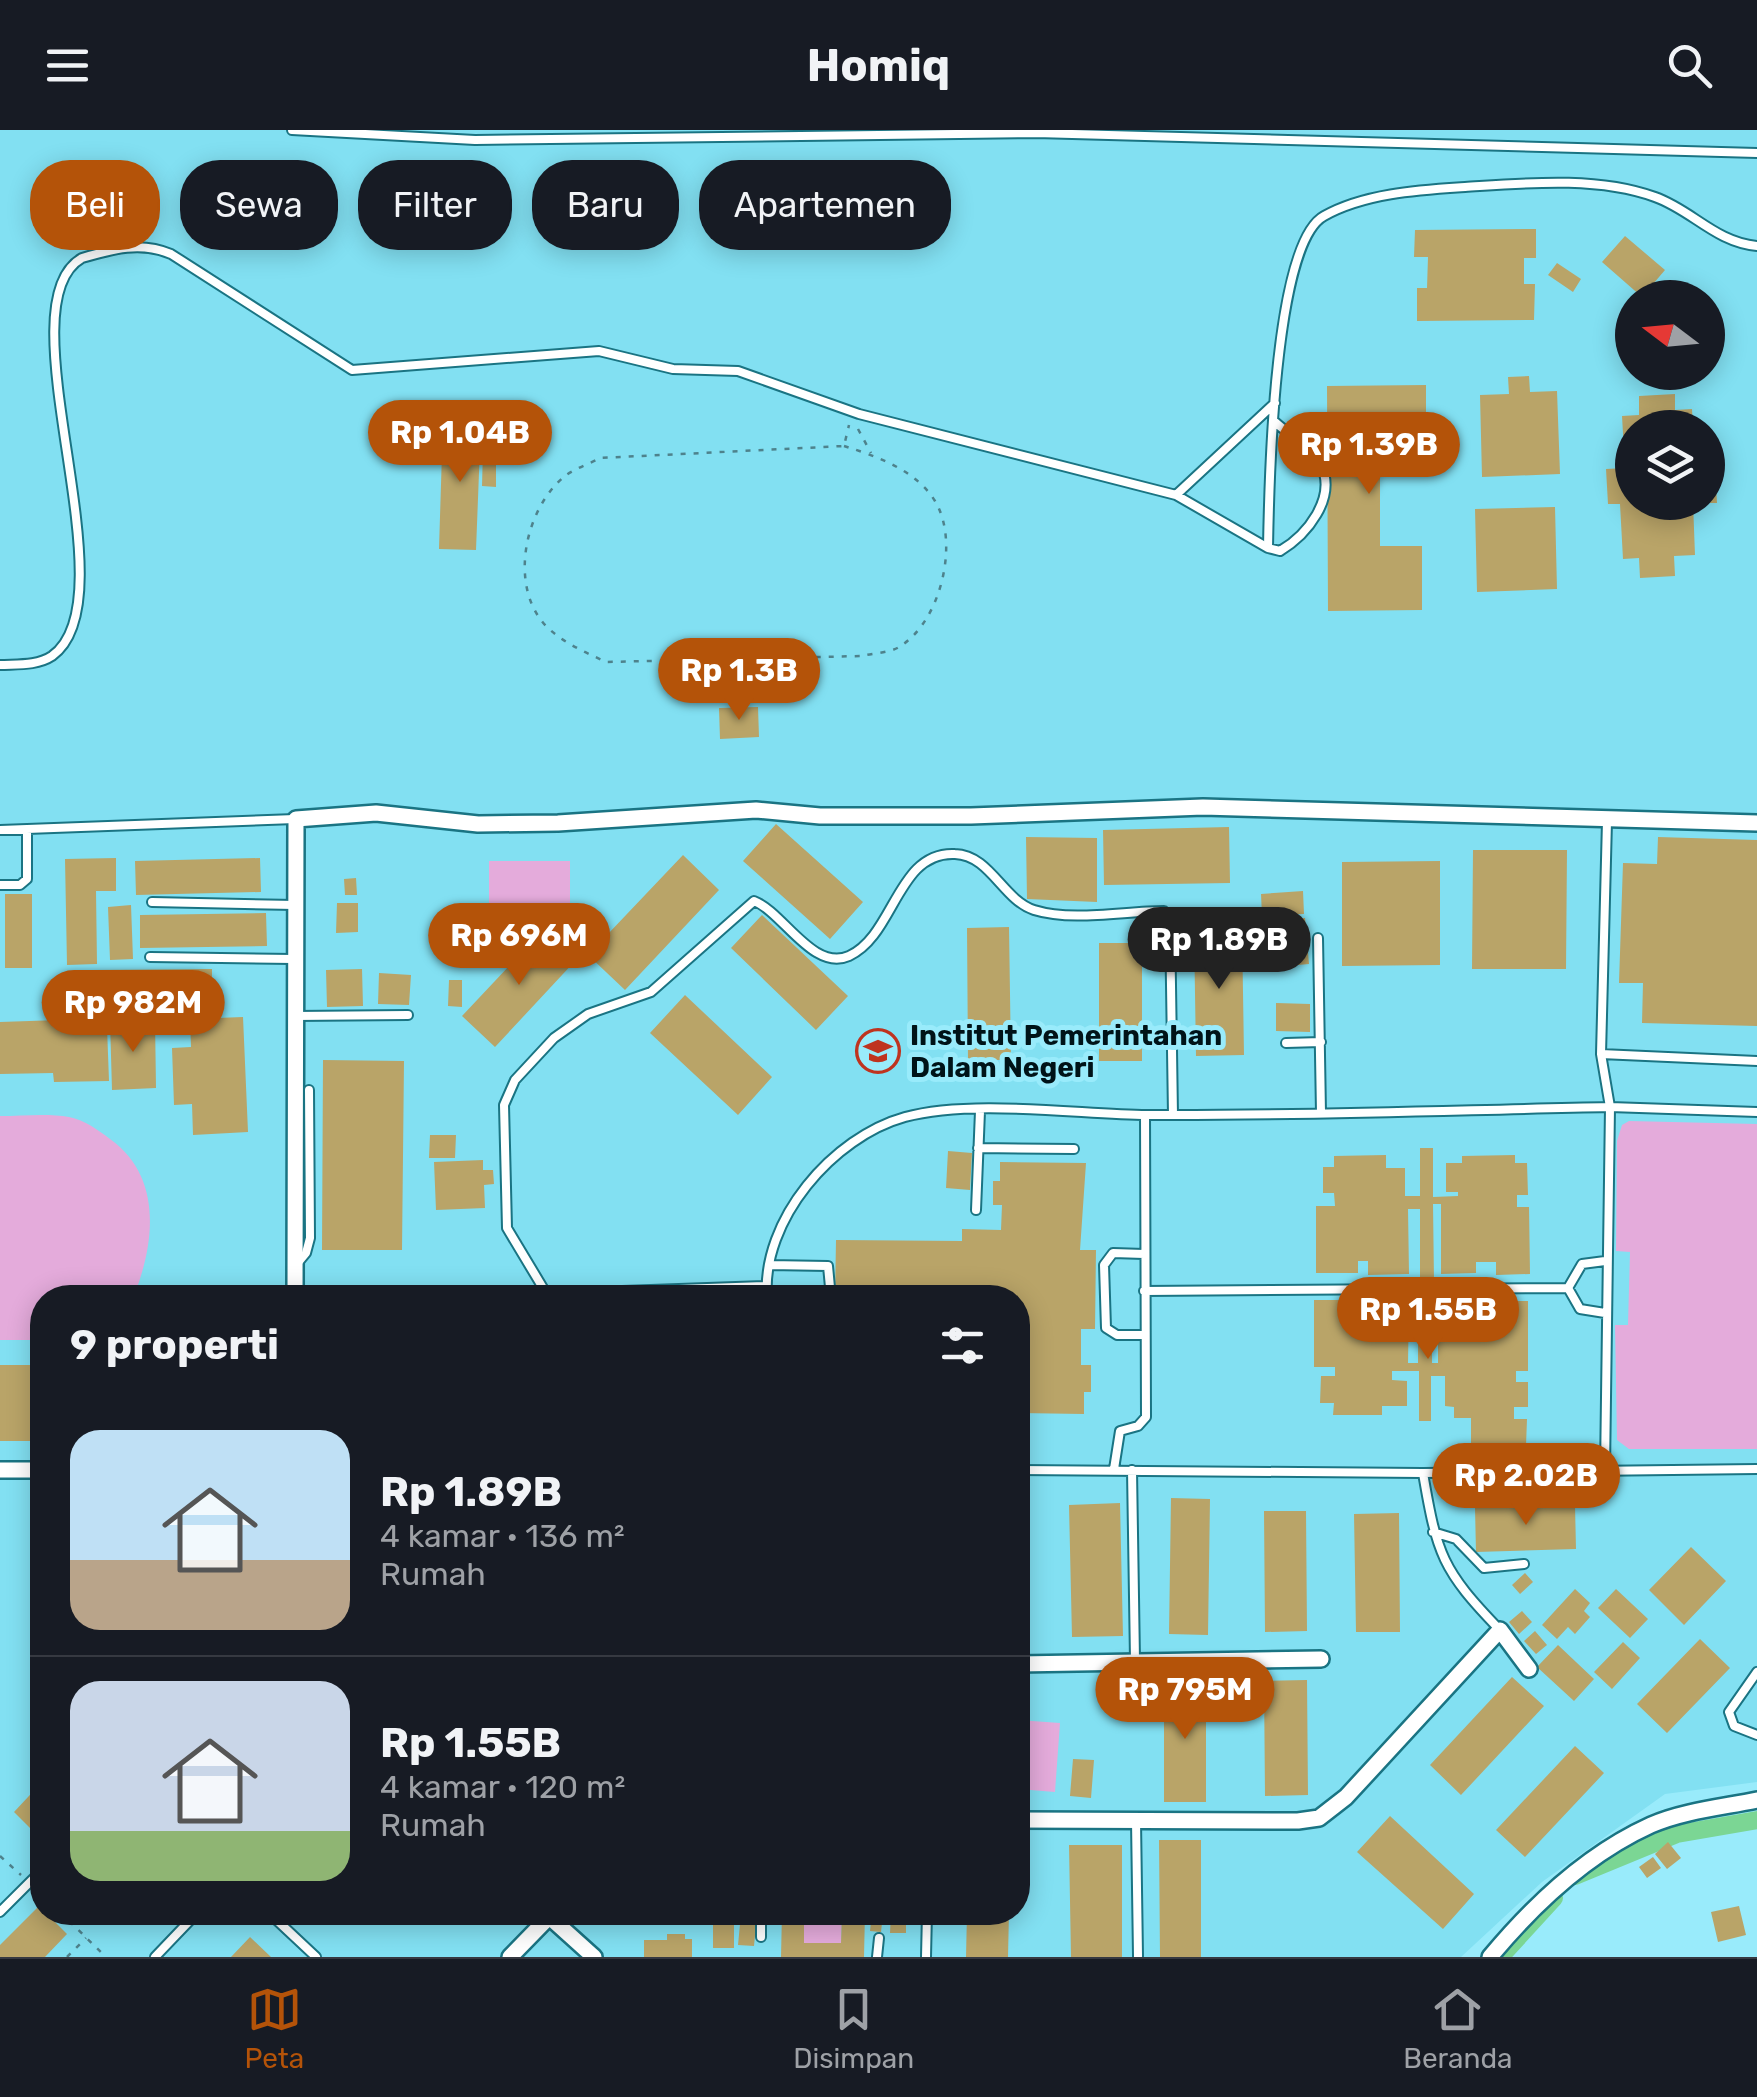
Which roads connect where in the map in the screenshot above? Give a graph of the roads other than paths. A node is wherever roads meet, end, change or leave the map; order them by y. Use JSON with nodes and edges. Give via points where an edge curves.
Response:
{"nodes":[{"id":1,"x":292,"y":130,"type":"edge"},
{"id":2,"x":1757,"y":153,"type":"edge"},
{"id":3,"x":1757,"y":246,"type":"edge"},
{"id":4,"x":55,"y":273,"type":"dead end"},
{"id":5,"x":1276,"y":402,"type":"junction"},
{"id":6,"x":1275,"y":422,"type":"junction"},
{"id":7,"x":1176,"y":495,"type":"junction"},
{"id":8,"x":1268,"y":548,"type":"junction"},
{"id":9,"x":68,"y":581,"type":"dead end"},
{"id":10,"x":0,"y":665,"type":"edge"},
{"id":11,"x":296,"y":818,"type":"junction"},
{"id":12,"x":1607,"y":821,"type":"junction"},
{"id":13,"x":1757,"y":823,"type":"edge"},
{"id":14,"x":0,"y":830,"type":"edge"},
{"id":15,"x":27,"y":830,"type":"junction"},
{"id":16,"x":0,"y":886,"type":"edge"},
{"id":17,"x":152,"y":902,"type":"dead end"},
{"id":18,"x":295,"y":904,"type":"junction"},
{"id":19,"x":1318,"y":938,"type":"dead end"},
{"id":20,"x":150,"y":958,"type":"dead end"},
{"id":21,"x":293,"y":959,"type":"junction"},
{"id":22,"x":408,"y":1015,"type":"dead end"},
{"id":23,"x":294,"y":1016,"type":"junction"},
{"id":24,"x":1286,"y":1042,"type":"dead end"},
{"id":25,"x":1321,"y":1042,"type":"junction"},
{"id":26,"x":1601,"y":1054,"type":"junction"},
{"id":27,"x":1757,"y":1060,"type":"edge"},
{"id":28,"x":309,"y":1090,"type":"dead end"},
{"id":29,"x":1610,"y":1107,"type":"junction"},
{"id":30,"x":980,"y":1111,"type":"junction"},
{"id":31,"x":1757,"y":1112,"type":"edge"},
{"id":32,"x":1321,"y":1113,"type":"junction"},
{"id":33,"x":1145,"y":1115,"type":"junction"},
{"id":34,"x":1173,"y":1115,"type":"junction"},
{"id":35,"x":978,"y":1148,"type":"junction"},
{"id":36,"x":1074,"y":1149,"type":"dead end"},
{"id":37,"x":976,"y":1210,"type":"dead end"},
{"id":38,"x":1144,"y":1254,"type":"junction"},
{"id":39,"x":1605,"y":1261,"type":"junction"},
{"id":40,"x":296,"y":1265,"type":"junction"},
{"id":41,"x":769,"y":1265,"type":"junction"},
{"id":42,"x":295,"y":1285,"type":"edge"},
{"id":43,"x":541,"y":1285,"type":"edge"},
{"id":44,"x":766,"y":1285,"type":"edge"},
{"id":45,"x":829,"y":1285,"type":"edge"},
{"id":46,"x":1568,"y":1288,"type":"junction"},
{"id":47,"x":1144,"y":1291,"type":"junction"},
{"id":48,"x":1604,"y":1312,"type":"junction"},
{"id":49,"x":1143,"y":1335,"type":"junction"},
{"id":50,"x":1114,"y":1469,"type":"junction"},
{"id":51,"x":1757,"y":1469,"type":"edge"},
{"id":52,"x":0,"y":1470,"type":"edge"},
{"id":53,"x":30,"y":1470,"type":"edge"},
{"id":54,"x":1030,"y":1470,"type":"edge"},
{"id":55,"x":1132,"y":1470,"type":"junction"},
{"id":56,"x":1605,"y":1470,"type":"junction"},
{"id":57,"x":1423,"y":1473,"type":"junction"},
{"id":58,"x":1433,"y":1532,"type":"junction"},
{"id":59,"x":1524,"y":1564,"type":"dead end"},
{"id":60,"x":1500,"y":1630,"type":"junction"},
{"id":61,"x":1321,"y":1659,"type":"dead end"},
{"id":62,"x":1135,"y":1660,"type":"junction"},
{"id":63,"x":1030,"y":1664,"type":"edge"},
{"id":64,"x":1529,"y":1669,"type":"dead end"},
{"id":65,"x":1757,"y":1672,"type":"edge"},
{"id":66,"x":1757,"y":1735,"type":"edge"},
{"id":67,"x":1757,"y":1800,"type":"edge"},
{"id":68,"x":1030,"y":1820,"type":"edge"},
{"id":69,"x":1136,"y":1821,"type":"junction"},
{"id":70,"x":30,"y":1882,"type":"edge"},
{"id":71,"x":0,"y":1912,"type":"edge"},
{"id":72,"x":186,"y":1925,"type":"edge"},
{"id":73,"x":282,"y":1925,"type":"edge"},
{"id":74,"x":537,"y":1925,"type":"edge"},
{"id":75,"x":557,"y":1925,"type":"edge"},
{"id":76,"x":761,"y":1925,"type":"edge"},
{"id":77,"x":927,"y":1925,"type":"edge"},
{"id":78,"x":761,"y":1937,"type":"dead end"},
{"id":79,"x":879,"y":1938,"type":"dead end"},
{"id":80,"x":1138,"y":1956,"type":"edge"},
{"id":81,"x":155,"y":1957,"type":"edge"},
{"id":82,"x":316,"y":1957,"type":"edge"},
{"id":83,"x":510,"y":1957,"type":"edge"},
{"id":84,"x":594,"y":1957,"type":"edge"},
{"id":85,"x":877,"y":1957,"type":"edge"},
{"id":86,"x":926,"y":1957,"type":"edge"},
{"id":87,"x":1490,"y":1957,"type":"edge"}],
"edges":[{"from":1,"to":2,"type":"lane","via":[[475,140],[1036,133]]},
{"from":3,"to":5,"type":"lane","via":[[1720,235],[1656,197],[1592,186],[1534,182],[1419,190],[1364,202],[1322,217],[1298,249]]},
{"from":4,"to":7,"type":"lane","via":[[101,253],[154,246],[352,370],[618,352],[673,368],[738,371],[859,414]]},
{"from":5,"to":6,"type":"lane"},
{"from":5,"to":7,"type":"lane"},
{"from":6,"to":8,"type":"lane"},
{"from":6,"to":8,"type":"lane","via":[[1320,462],[1324,497],[1297,541],[1280,551]]},
{"from":7,"to":8,"type":"lane"},
{"from":9,"to":10,"type":"lane","via":[[72,621],[55,654],[41,662]]},
{"from":11,"to":12,"type":"street","via":[[376,813],[558,824],[756,810],[971,816],[1204,807]]},
{"from":11,"to":15,"type":"lane"},
{"from":11,"to":18,"type":"street"},
{"from":12,"to":13,"type":"street"},
{"from":12,"to":26,"type":"lane"},
{"from":14,"to":15,"type":"lane"},
{"from":15,"to":16,"type":"lane","via":[[27,878]]},
{"from":17,"to":18,"type":"lane"},
{"from":18,"to":21,"type":"street"},
{"from":19,"to":25,"type":"lane"},
{"from":20,"to":21,"type":"lane"},
{"from":21,"to":23,"type":"street"},
{"from":22,"to":23,"type":"lane"},
{"from":23,"to":40,"type":"street"},
{"from":24,"to":25,"type":"lane"},
{"from":25,"to":32,"type":"lane"},
{"from":26,"to":27,"type":"lane"},
{"from":26,"to":29,"type":"lane"},
{"from":28,"to":40,"type":"lane","via":[[310,1238]]},
{"from":29,"to":31,"type":"lane"},
{"from":29,"to":32,"type":"lane"},
{"from":29,"to":39,"type":"lane"},
{"from":30,"to":33,"type":"lane"},
{"from":30,"to":35,"type":"lane"},
{"from":30,"to":41,"type":"lane","via":[[906,1116],[867,1132],[832,1158],[789,1211]]},
{"from":32,"to":34,"type":"lane"},
{"from":33,"to":34,"type":"lane"},
{"from":33,"to":38,"type":"lane"},
{"from":34,"to":43,"type":"lane","via":[[1170,920],[1164,912],[1036,911],[977,861],[951,853],[920,865],[868,940],[848,957],[831,957],[754,901],[651,992],[588,1014],[554,1038],[509,1090],[506,1228]]},
{"from":35,"to":36,"type":"lane"},
{"from":35,"to":37,"type":"lane"},
{"from":38,"to":47,"type":"lane"},
{"from":38,"to":49,"type":"lane","via":[[1112,1253],[1104,1265],[1106,1328]]},
{"from":39,"to":46,"type":"lane","via":[[1582,1264]]},
{"from":39,"to":48,"type":"lane"},
{"from":40,"to":42,"type":"street"},
{"from":41,"to":44,"type":"lane"},
{"from":41,"to":45,"type":"lane","via":[[828,1266]]},
{"from":46,"to":47,"type":"lane"},
{"from":46,"to":48,"type":"lane","via":[[1580,1309]]},
{"from":47,"to":49,"type":"lane"},
{"from":48,"to":56,"type":"lane"},
{"from":49,"to":50,"type":"lane","via":[[1146,1417],[1120,1431]]},
{"from":50,"to":54,"type":"lane"},
{"from":50,"to":55,"type":"lane"},
{"from":51,"to":56,"type":"lane"},
{"from":52,"to":53,"type":"street"},
{"from":55,"to":57,"type":"lane"},
{"from":55,"to":62,"type":"lane"},
{"from":56,"to":57,"type":"lane"},
{"from":57,"to":58,"type":"lane"},
{"from":58,"to":59,"type":"lane","via":[[1456,1539],[1484,1568]]},
{"from":58,"to":60,"type":"lane","via":[[1455,1583]]},
{"from":60,"to":64,"type":"street"},
{"from":60,"to":69,"type":"street","via":[[1319,1818]]},
{"from":61,"to":62,"type":"street"},
{"from":62,"to":63,"type":"street"},
{"from":65,"to":66,"type":"lane","via":[[1729,1712],[1734,1726]]},
{"from":67,"to":87,"type":"street","via":[[1653,1824],[1606,1850],[1540,1900]]},
{"from":68,"to":69,"type":"street"},
{"from":69,"to":80,"type":"lane"},
{"from":70,"to":71,"type":"lane"},
{"from":72,"to":81,"type":"lane"},
{"from":73,"to":82,"type":"lane"},
{"from":74,"to":83,"type":"street"},
{"from":75,"to":84,"type":"street"},
{"from":76,"to":78,"type":"lane"},
{"from":77,"to":86,"type":"lane"},
{"from":79,"to":85,"type":"lane"}]}
